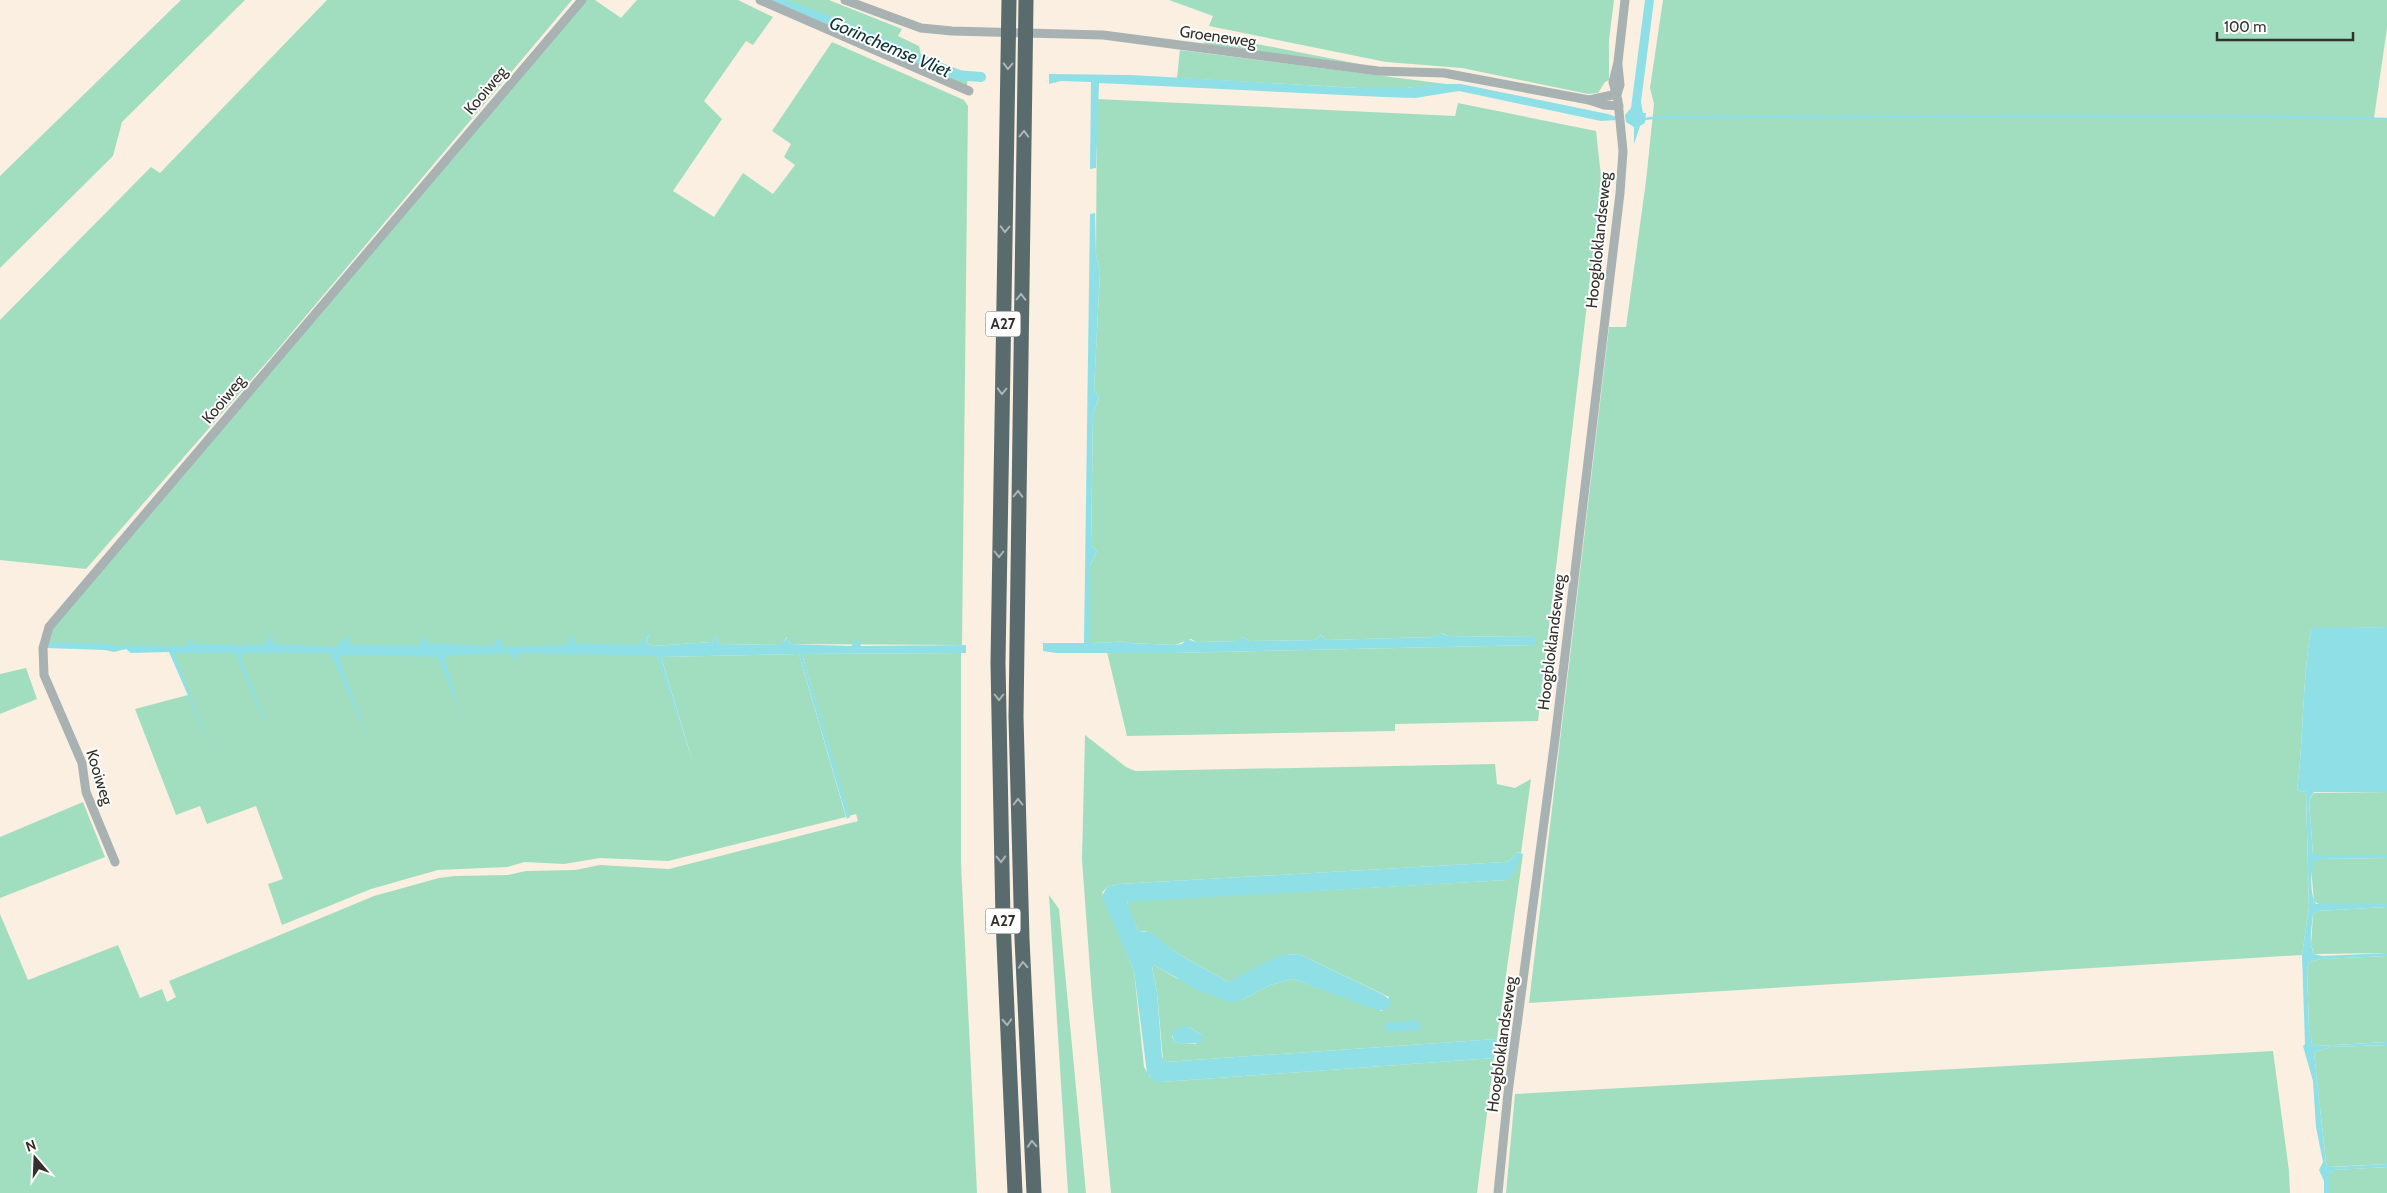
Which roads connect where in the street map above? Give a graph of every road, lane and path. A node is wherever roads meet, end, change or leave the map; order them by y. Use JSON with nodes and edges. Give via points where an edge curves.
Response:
{"nodes":[{"id":1,"x":582,"y":0,"type":"edge"},
{"id":2,"x":760,"y":0,"type":"edge"},
{"id":3,"x":845,"y":0,"type":"edge"},
{"id":4,"x":1009,"y":0,"type":"edge"},
{"id":5,"x":1026,"y":0,"type":"edge"},
{"id":6,"x":1625,"y":0,"type":"edge"},
{"id":7,"x":970,"y":91,"type":"dead end"},
{"id":8,"x":1617,"y":94,"type":"junction"},
{"id":9,"x":1589,"y":100,"type":"junction"},
{"id":10,"x":1619,"y":109,"type":"junction"},
{"id":11,"x":115,"y":862,"type":"dead end"},
{"id":12,"x":1015,"y":1193,"type":"edge"},
{"id":13,"x":1034,"y":1193,"type":"edge"},
{"id":14,"x":1498,"y":1193,"type":"edge"}],
"edges":[{"from":1,"to":11,"type":"street","name":"Kooiweg","via":[[48,627],[43,648],[44,675],[82,763],[86,792]]},
{"from":2,"to":7,"type":"street"},
{"from":3,"to":9,"type":"street","name":"Groeneweg","via":[[921,28],[1104,35],[1378,71],[1444,73]]},
{"from":4,"to":12,"type":"highway","number":"A27","one_way":true,"via":[[998,673],[1002,910]]},
{"from":13,"to":5,"type":"highway","number":"A27","one_way":true,"via":[[1022,939],[1016,707]]},
{"from":6,"to":8,"type":"street","name":"Hoogbloklandseweg","via":[[1613,82]]},
{"from":8,"to":9,"type":"street","name":"Groeneweg"},
{"from":8,"to":10,"type":"street","name":"Hoogbloklandseweg"},
{"from":9,"to":10,"type":"street","name":"Groeneweg"},
{"from":10,"to":14,"type":"street","name":"Hoogbloklandseweg","via":[[1623,151],[1620,193]]}]}
